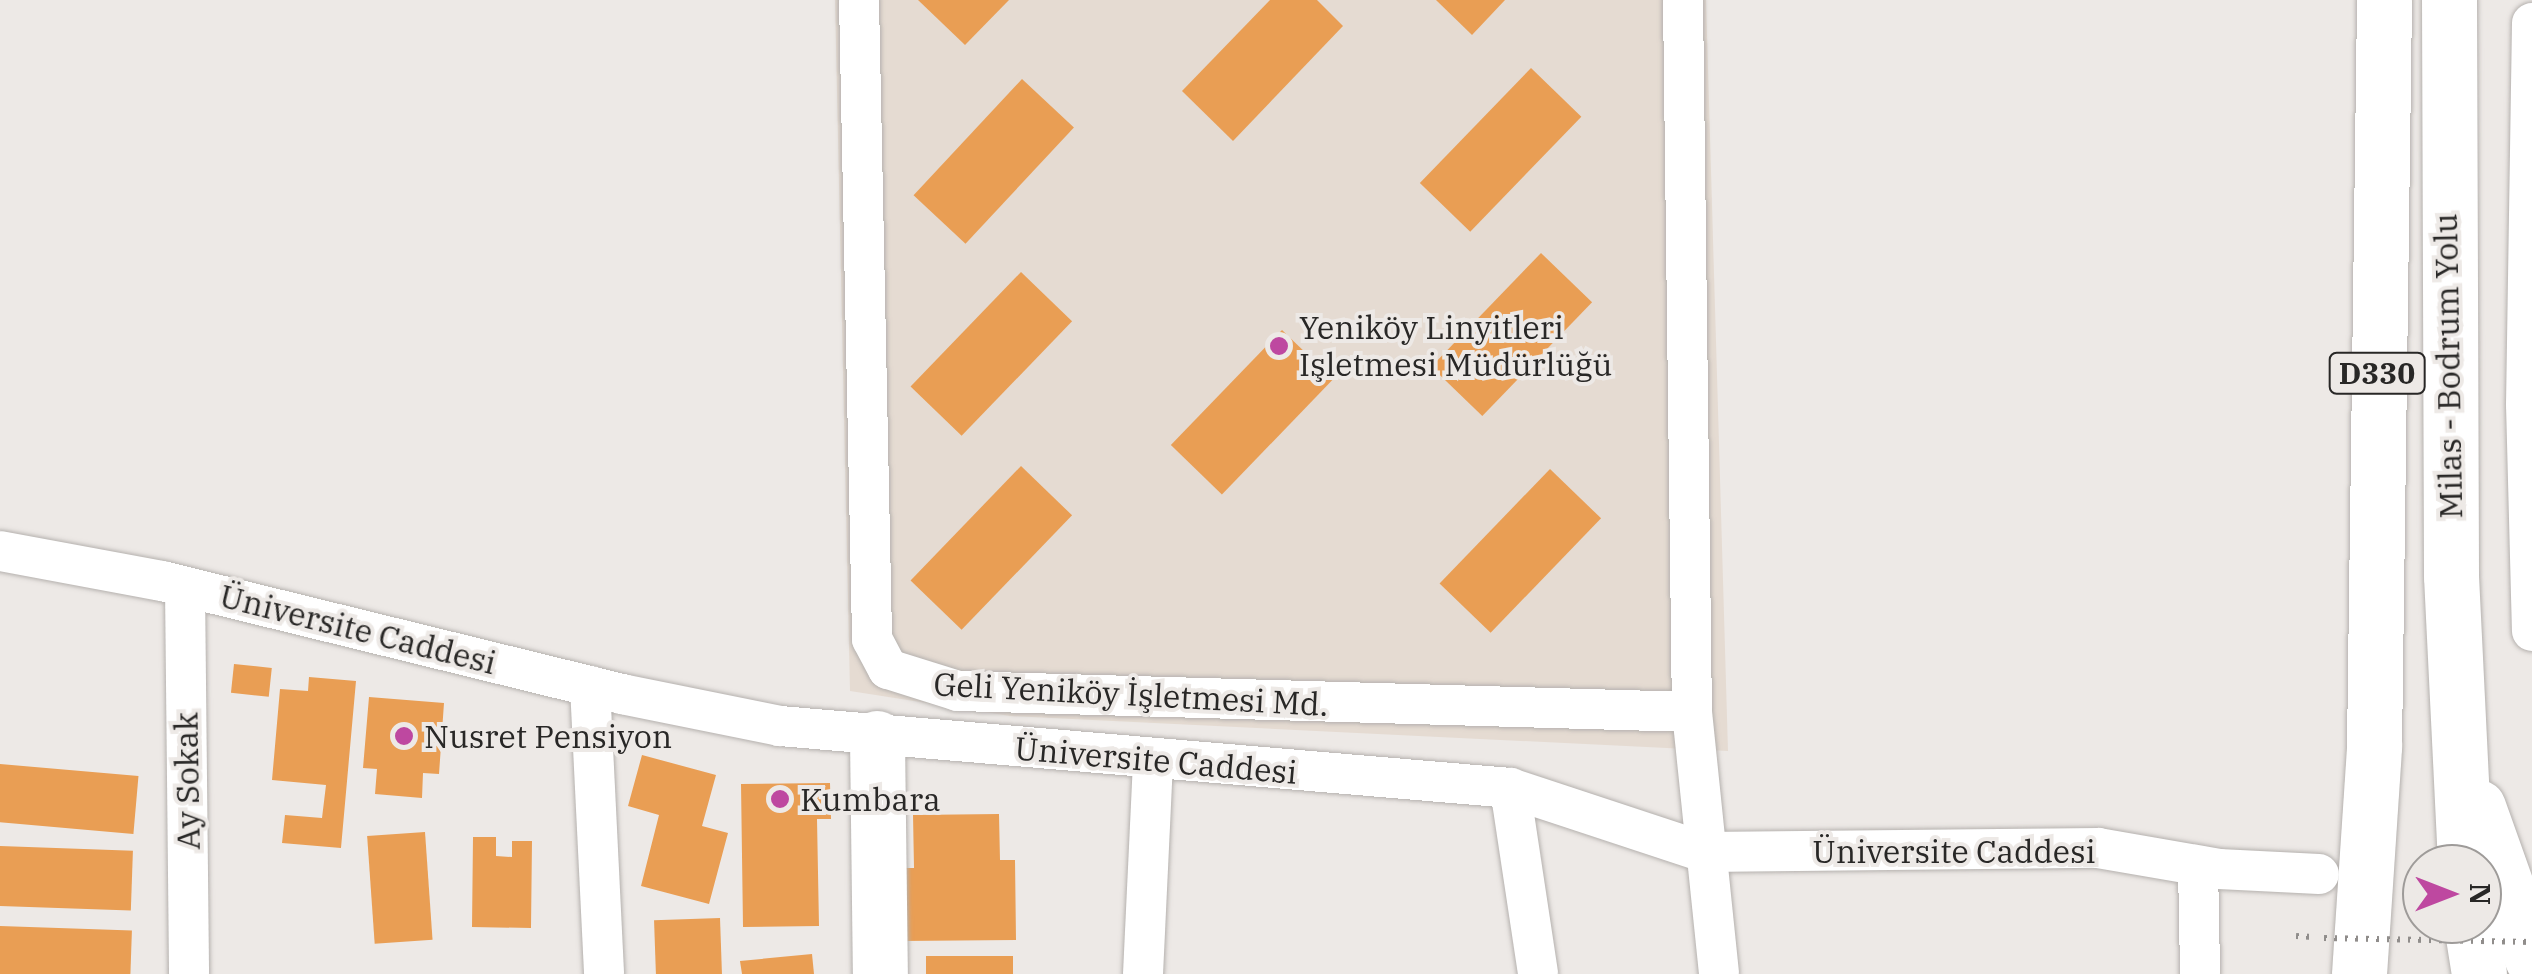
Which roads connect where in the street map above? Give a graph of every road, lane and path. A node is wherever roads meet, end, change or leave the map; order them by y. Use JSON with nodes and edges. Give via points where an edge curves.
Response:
{"nodes":[{"id":1,"x":859,"y":0,"type":"edge"},
{"id":2,"x":1683,"y":0,"type":"edge"},
{"id":3,"x":2384,"y":0,"type":"edge"},
{"id":4,"x":2449,"y":0,"type":"edge"},
{"id":5,"x":2532,"y":24,"type":"edge"},
{"id":6,"x":2532,"y":77,"type":"edge"},
{"id":7,"x":0,"y":551,"type":"edge"},
{"id":8,"x":185,"y":587,"type":"junction"},
{"id":9,"x":2532,"y":630,"type":"edge"},
{"id":10,"x":590,"y":686,"type":"junction"},
{"id":11,"x":1692,"y":712,"type":"junction"},
{"id":12,"x":2456,"y":732,"type":"junction"},
{"id":13,"x":877,"y":738,"type":"junction"},
{"id":14,"x":1153,"y":760,"type":"junction"},
{"id":15,"x":1510,"y":788,"type":"junction"},
{"id":16,"x":2464,"y":844,"type":"edge"},
{"id":17,"x":1704,"y":852,"type":"junction"},
{"id":18,"x":2198,"y":866,"type":"junction"},
{"id":19,"x":2319,"y":874,"type":"dead end"},
{"id":20,"x":2532,"y":942,"type":"edge"},
{"id":21,"x":2474,"y":944,"type":"edge"},
{"id":22,"x":2341,"y":956,"type":"edge"},
{"id":23,"x":2532,"y":958,"type":"edge"},
{"id":24,"x":189,"y":974,"type":"edge"},
{"id":25,"x":604,"y":974,"type":"edge"},
{"id":26,"x":880,"y":974,"type":"edge"},
{"id":27,"x":1143,"y":974,"type":"edge"},
{"id":28,"x":1538,"y":974,"type":"edge"},
{"id":29,"x":1718,"y":974,"type":"edge"},
{"id":30,"x":2200,"y":974,"type":"edge"},
{"id":31,"x":2479,"y":974,"type":"edge"}],
"edges":[{"from":1,"to":11,"type":"street","name":"Geli Yeniköy İşletmesi Md.","via":[[872,639],[888,669],[958,691]]},
{"from":2,"to":11,"type":"street"},
{"from":3,"to":22,"type":"main road","name":"Milas - Bodrum Yolu","number":"D330","via":[[2374,746]]},
{"from":4,"to":12,"type":"main road","name":"Milas - Bodrum Yolu","number":"D330","via":[[2446,285]]},
{"from":5,"to":6,"type":"street"},
{"from":6,"to":9,"type":"street","via":[[2526,505]]},
{"from":7,"to":8,"type":"street","name":"Üniversite Caddesi"},
{"from":8,"to":10,"type":"street","name":"Üniversite Caddesi"},
{"from":8,"to":24,"type":"street","name":"Ay Sokak"},
{"from":10,"to":13,"type":"street","name":"Üniversite Caddesi","via":[[780,726]]},
{"from":10,"to":25,"type":"street"},
{"from":11,"to":17,"type":"street"},
{"from":12,"to":16,"type":"main road"},
{"from":12,"to":23,"type":"main road"},
{"from":13,"to":14,"type":"street","name":"Üniversite Caddesi"},
{"from":13,"to":26,"type":"main road"},
{"from":14,"to":15,"type":"street","name":"Üniversite Caddesi"},
{"from":14,"to":27,"type":"street"},
{"from":15,"to":17,"type":"street","name":"Üniversite Caddesi"},
{"from":15,"to":28,"type":"street"},
{"from":17,"to":18,"type":"street","name":"Üniversite Caddesi","via":[[2098,848]]},
{"from":17,"to":29,"type":"street"},
{"from":18,"to":19,"type":"street","name":"Üniversite Caddesi"},
{"from":18,"to":30,"type":"street"},
{"from":20,"to":22,"type":"path","bridge":true},
{"from":21,"to":31,"type":"main road"}]}
